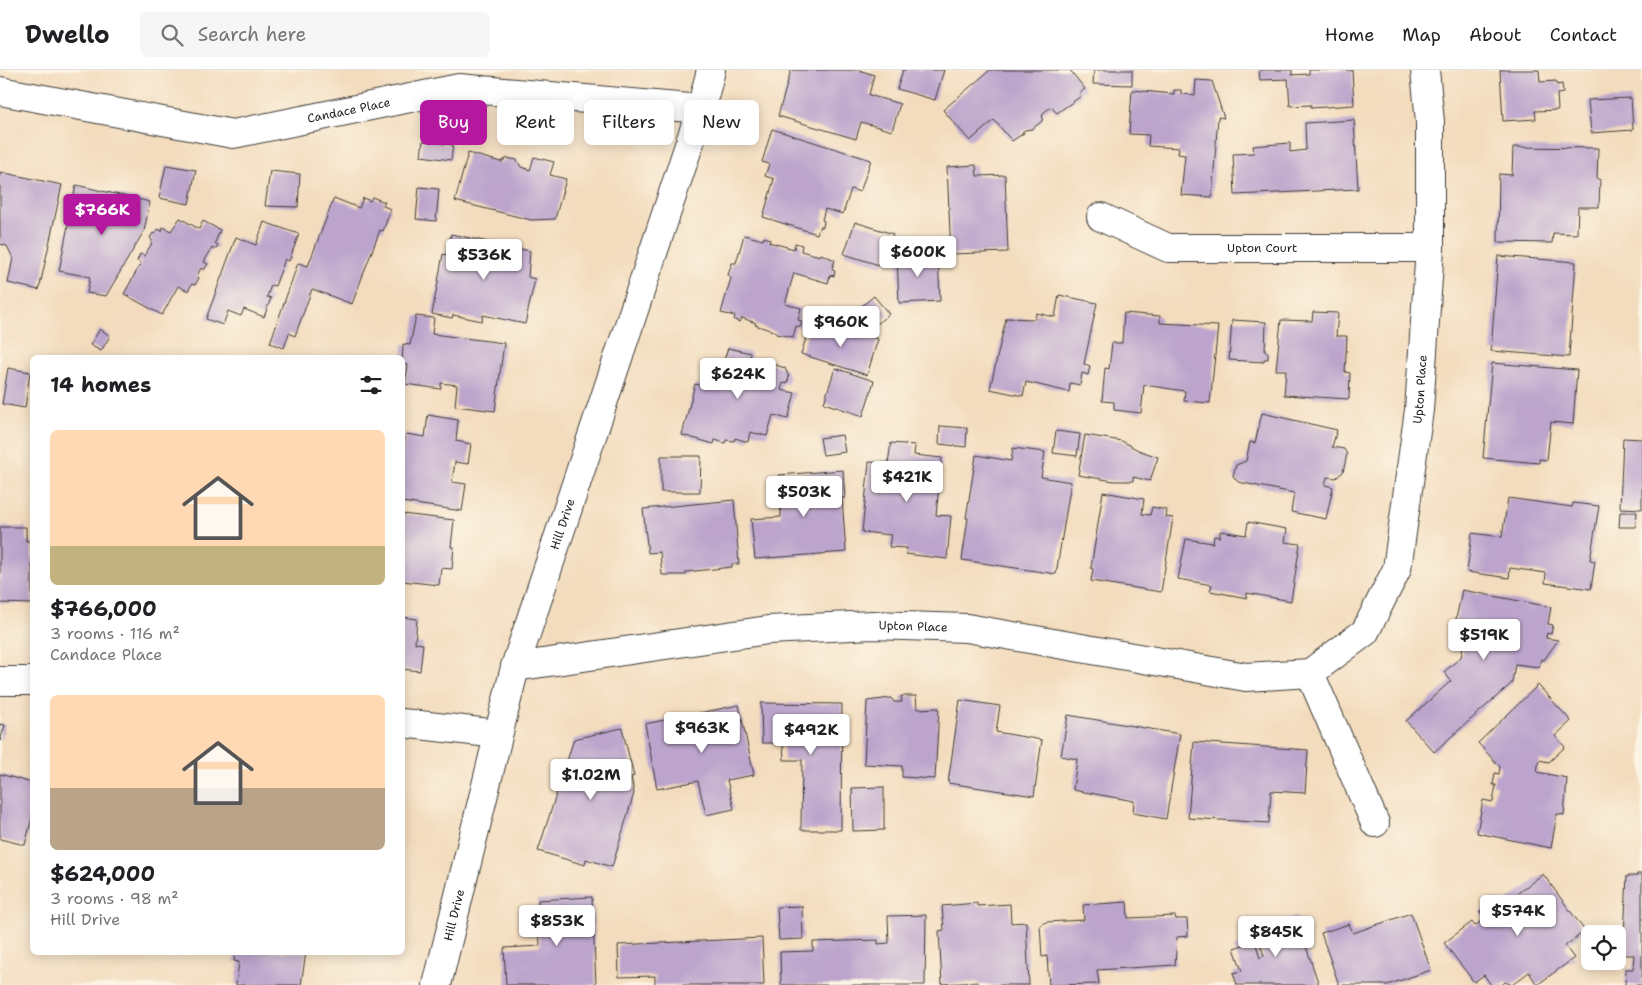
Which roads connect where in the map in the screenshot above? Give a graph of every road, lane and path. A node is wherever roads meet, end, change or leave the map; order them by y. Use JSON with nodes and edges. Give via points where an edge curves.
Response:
{"nodes":[{"id":1,"x":711,"y":70,"type":"edge"},
{"id":2,"x":1425,"y":70,"type":"edge"},
{"id":3,"x":0,"y":91,"type":"edge"},
{"id":4,"x":703,"y":100,"type":"edge"},
{"id":5,"x":684,"y":108,"type":"edge"},
{"id":6,"x":689,"y":145,"type":"edge"},
{"id":7,"x":1101,"y":217,"type":"dead end"},
{"id":8,"x":1430,"y":248,"type":"junction"},
{"id":9,"x":515,"y":667,"type":"junction"},
{"id":10,"x":1310,"y":673,"type":"junction"},
{"id":11,"x":0,"y":681,"type":"edge"},
{"id":12,"x":30,"y":682,"type":"edge"},
{"id":13,"x":405,"y":722,"type":"edge"},
{"id":14,"x":498,"y":734,"type":"junction"},
{"id":15,"x":1375,"y":823,"type":"dead end"},
{"id":16,"x":437,"y":985,"type":"edge"}],
"edges":[{"from":1,"to":4,"type":"street","name":"Hill Drive"},
{"from":2,"to":8,"type":"street","name":"Upton Place","via":[[1430,122]]},
{"from":3,"to":5,"type":"street","name":"Candace Place","via":[[233,134],[459,88]]},
{"from":6,"to":9,"type":"street","name":"Hill Drive"},
{"from":7,"to":8,"type":"street","name":"Upton Court","via":[[1168,248]]},
{"from":8,"to":10,"type":"street","name":"Upton Place","via":[[1419,410],[1396,569],[1365,632]]},
{"from":9,"to":10,"type":"street","name":"Upton Place","via":[[768,630],[872,625],[967,628],[1246,677]]},
{"from":9,"to":14,"type":"street","name":"Hill Drive"},
{"from":10,"to":15,"type":"street"},
{"from":11,"to":12,"type":"street"},
{"from":13,"to":14,"type":"street"},
{"from":14,"to":16,"type":"street","name":"Hill Drive"}]}
